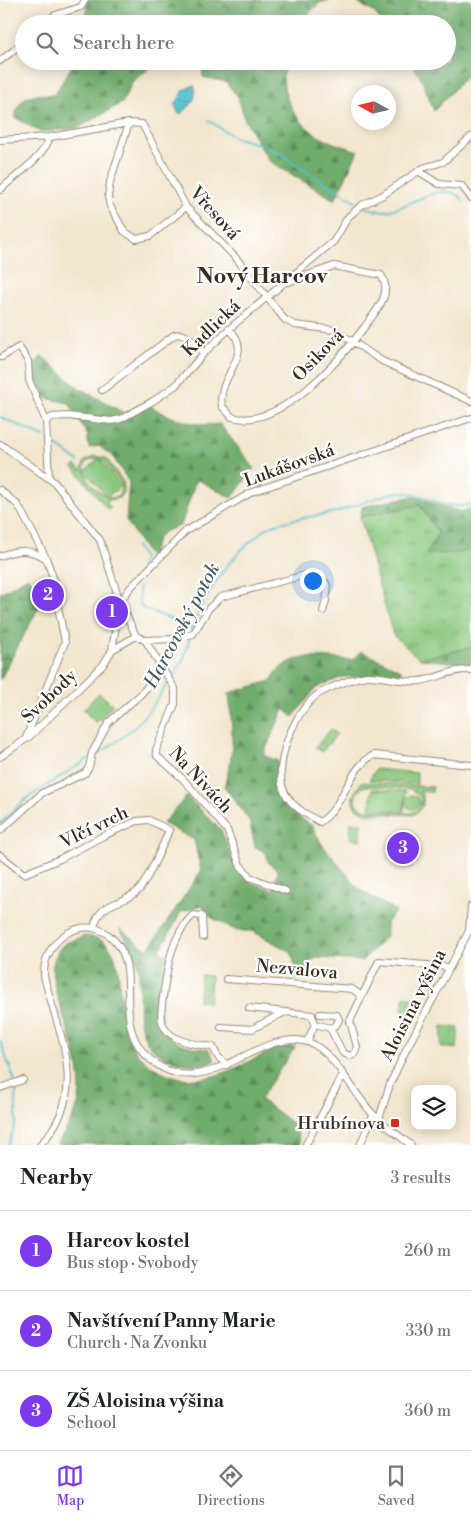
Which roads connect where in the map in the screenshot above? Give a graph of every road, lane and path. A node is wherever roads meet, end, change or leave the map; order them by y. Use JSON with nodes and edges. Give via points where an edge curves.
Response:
{"nodes":[{"id":1,"x":85,"y":0,"type":"edge"},
{"id":2,"x":56,"y":15,"type":"edge"},
{"id":3,"x":15,"y":49,"type":"edge"},
{"id":4,"x":0,"y":61,"type":"edge"},
{"id":5,"x":129,"y":122,"type":"junction"},
{"id":6,"x":50,"y":137,"type":"junction"},
{"id":7,"x":471,"y":137,"type":"edge"},
{"id":8,"x":0,"y":140,"type":"edge"},
{"id":9,"x":418,"y":171,"type":"junction"},
{"id":10,"x":0,"y":190,"type":"edge"},
{"id":11,"x":471,"y":198,"type":"edge"},
{"id":12,"x":186,"y":207,"type":"junction"},
{"id":13,"x":282,"y":284,"type":"junction"},
{"id":14,"x":267,"y":297,"type":"junction"},
{"id":15,"x":228,"y":330,"type":"junction"},
{"id":16,"x":354,"y":341,"type":"junction"},
{"id":17,"x":204,"y":353,"type":"junction"},
{"id":18,"x":2,"y":357,"type":"dead end"},
{"id":19,"x":102,"y":390,"type":"dead end"},
{"id":20,"x":471,"y":402,"type":"edge"},
{"id":21,"x":471,"y":418,"type":"edge"},
{"id":22,"x":46,"y":421,"type":"junction"},
{"id":23,"x":0,"y":444,"type":"edge"},
{"id":24,"x":49,"y":477,"type":"junction"},
{"id":25,"x":0,"y":490,"type":"edge"},
{"id":26,"x":0,"y":556,"type":"edge"},
{"id":27,"x":46,"y":558,"type":"junction"},
{"id":28,"x":120,"y":602,"type":"junction"},
{"id":29,"x":323,"y":611,"type":"dead end"},
{"id":30,"x":136,"y":636,"type":"junction"},
{"id":31,"x":145,"y":640,"type":"junction"},
{"id":32,"x":112,"y":650,"type":"junction"},
{"id":33,"x":163,"y":669,"type":"junction"},
{"id":34,"x":471,"y":670,"type":"edge"},
{"id":35,"x":26,"y":739,"type":"junction"},
{"id":36,"x":0,"y":757,"type":"edge"},
{"id":37,"x":471,"y":765,"type":"edge"},
{"id":38,"x":0,"y":831,"type":"edge"},
{"id":39,"x":0,"y":855,"type":"edge"},
{"id":40,"x":286,"y":891,"type":"dead end"},
{"id":41,"x":471,"y":906,"type":"edge"},
{"id":42,"x":94,"y":928,"type":"junction"},
{"id":43,"x":203,"y":937,"type":"dead end"},
{"id":44,"x":449,"y":967,"type":"junction"},
{"id":45,"x":226,"y":978,"type":"dead end"},
{"id":46,"x":362,"y":996,"type":"junction"},
{"id":47,"x":249,"y":1008,"type":"dead end"},
{"id":48,"x":285,"y":1012,"type":"junction"},
{"id":49,"x":320,"y":1014,"type":"dead end"},
{"id":50,"x":315,"y":1024,"type":"junction"},
{"id":51,"x":221,"y":1027,"type":"dead end"},
{"id":52,"x":330,"y":1028,"type":"junction"},
{"id":53,"x":307,"y":1042,"type":"junction"},
{"id":54,"x":227,"y":1065,"type":"junction"},
{"id":55,"x":343,"y":1075,"type":"junction"},
{"id":56,"x":21,"y":1081,"type":"dead end"},
{"id":57,"x":0,"y":1088,"type":"edge"},
{"id":58,"x":376,"y":1117,"type":"junction"},
{"id":59,"x":306,"y":1144,"type":"edge"},
{"id":60,"x":40,"y":1145,"type":"edge"},
{"id":61,"x":360,"y":1145,"type":"edge"},
{"id":62,"x":411,"y":1145,"type":"edge"}],
"edges":[{"from":1,"to":2,"type":"street","via":[[81,7]]},
{"from":3,"to":4,"type":"street"},
{"from":5,"to":6,"type":"street"},
{"from":5,"to":12,"type":"street","name":"Vřesová","via":[[142,124]]},
{"from":5,"to":12,"type":"street","via":[[108,189],[110,206],[124,231],[136,239],[150,236]]},
{"from":6,"to":8,"type":"street"},
{"from":6,"to":10,"type":"street","via":[[40,154]]},
{"from":7,"to":9,"type":"street","name":"Kadlická","via":[[443,162]]},
{"from":9,"to":11,"type":"street","via":[[439,184],[462,186]]},
{"from":9,"to":13,"type":"street","name":"Kadlická","via":[[389,192],[362,205],[348,217],[334,241]]},
{"from":12,"to":14,"type":"street","name":"Vřesová","via":[[236,258]]},
{"from":13,"to":14,"type":"street","name":"Kadlická"},
{"from":13,"to":16,"type":"street","name":"Osiková","via":[[334,266],[381,275],[386,286],[382,302]]},
{"from":14,"to":15,"type":"street","name":"Kadlická"},
{"from":14,"to":16,"type":"street","name":"Vřesová","via":[[285,320],[294,325],[335,330]]},
{"from":15,"to":16,"type":"street","name":"Osiková","via":[[236,336],[239,348],[220,400],[226,413],[239,419],[260,416],[300,394],[337,362]]},
{"from":15,"to":17,"type":"street","name":"Kadlická"},
{"from":16,"to":20,"type":"street","name":"Vřesová","via":[[382,361]]},
{"from":17,"to":19,"type":"street","via":[[188,336],[178,333]]},
{"from":17,"to":22,"type":"street","name":"Kadlická","via":[[176,385],[121,419],[111,421],[68,416],[52,417]]},
{"from":18,"to":22,"type":"street","via":[[17,348],[22,349],[28,361],[29,380]]},
{"from":21,"to":28,"type":"street","name":"Lukášovská","via":[[252,492],[186,531]]},
{"from":22,"to":24,"type":"street"},
{"from":23,"to":24,"type":"street"},
{"from":24,"to":28,"type":"street","via":[[100,540]]},
{"from":25,"to":27,"type":"street","via":[[18,505]]},
{"from":26,"to":27,"type":"street","via":[[27,550]]},
{"from":27,"to":35,"type":"street","via":[[57,588],[65,642]]},
{"from":28,"to":30,"type":"street"},
{"from":28,"to":32,"type":"street","name":"Svobody"},
{"from":29,"to":31,"type":"street","via":[[328,587],[324,580],[305,575],[221,597],[193,634],[183,638]]},
{"from":30,"to":31,"type":"street"},
{"from":30,"to":32,"type":"street","name":"Svobody"},
{"from":31,"to":33,"type":"street","name":"Na Nivách"},
{"from":32,"to":35,"type":"street","name":"Svobody","via":[[103,665]]},
{"from":33,"to":38,"type":"street","via":[[109,722],[85,773],[42,793]]},
{"from":33,"to":40,"type":"street","name":"Na Nivách","via":[[176,693],[175,704],[156,750],[157,756],[183,779],[227,830],[240,866],[250,877]]},
{"from":34,"to":37,"type":"street","via":[[453,670],[416,682],[366,676],[321,693],[291,730],[283,750],[282,774],[284,791],[297,809],[320,822],[332,814],[366,758],[374,755]]},
{"from":35,"to":36,"type":"street","name":"Svobody"},
{"from":39,"to":42,"type":"street","name":"Vlčí vrch","via":[[24,874],[60,860],[137,821],[149,820],[169,830],[139,890],[101,911]]},
{"from":41,"to":44,"type":"street","name":"Aloisina výšina","via":[[469,931]]},
{"from":42,"to":54,"type":"street","via":[[109,935],[125,956],[130,1024],[136,1042],[150,1060],[162,1067],[189,1073]]},
{"from":42,"to":60,"type":"street","via":[[78,928],[64,934],[53,944],[44,963],[44,976],[66,1057],[69,1087],[61,1116]]},
{"from":43,"to":54,"type":"street","via":[[202,916],[193,915],[183,924],[168,960],[161,1019],[165,1029],[179,1040],[213,1047]]},
{"from":44,"to":46,"type":"street","via":[[379,961]]},
{"from":44,"to":58,"type":"street","name":"Aloisina výšina"},
{"from":45,"to":46,"type":"street","name":"Nezvalova","via":[[352,988]]},
{"from":46,"to":52,"type":"street","via":[[350,1021],[355,1053],[350,1056],[343,1053]]},
{"from":47,"to":48,"type":"street"},
{"from":48,"to":50,"type":"street","via":[[312,1015]]},
{"from":48,"to":51,"type":"street","via":[[252,1029]]},
{"from":49,"to":52,"type":"street","via":[[337,1015],[339,1020]]},
{"from":50,"to":52,"type":"street"},
{"from":50,"to":53,"type":"street"},
{"from":53,"to":54,"type":"street","via":[[282,1041]]},
{"from":53,"to":55,"type":"street","via":[[320,1049]]},
{"from":55,"to":58,"type":"street"},
{"from":55,"to":59,"type":"street"},
{"from":56,"to":57,"type":"street"},
{"from":58,"to":61,"type":"street","name":"Aloisina výšina"},
{"from":58,"to":62,"type":"street"}]}
